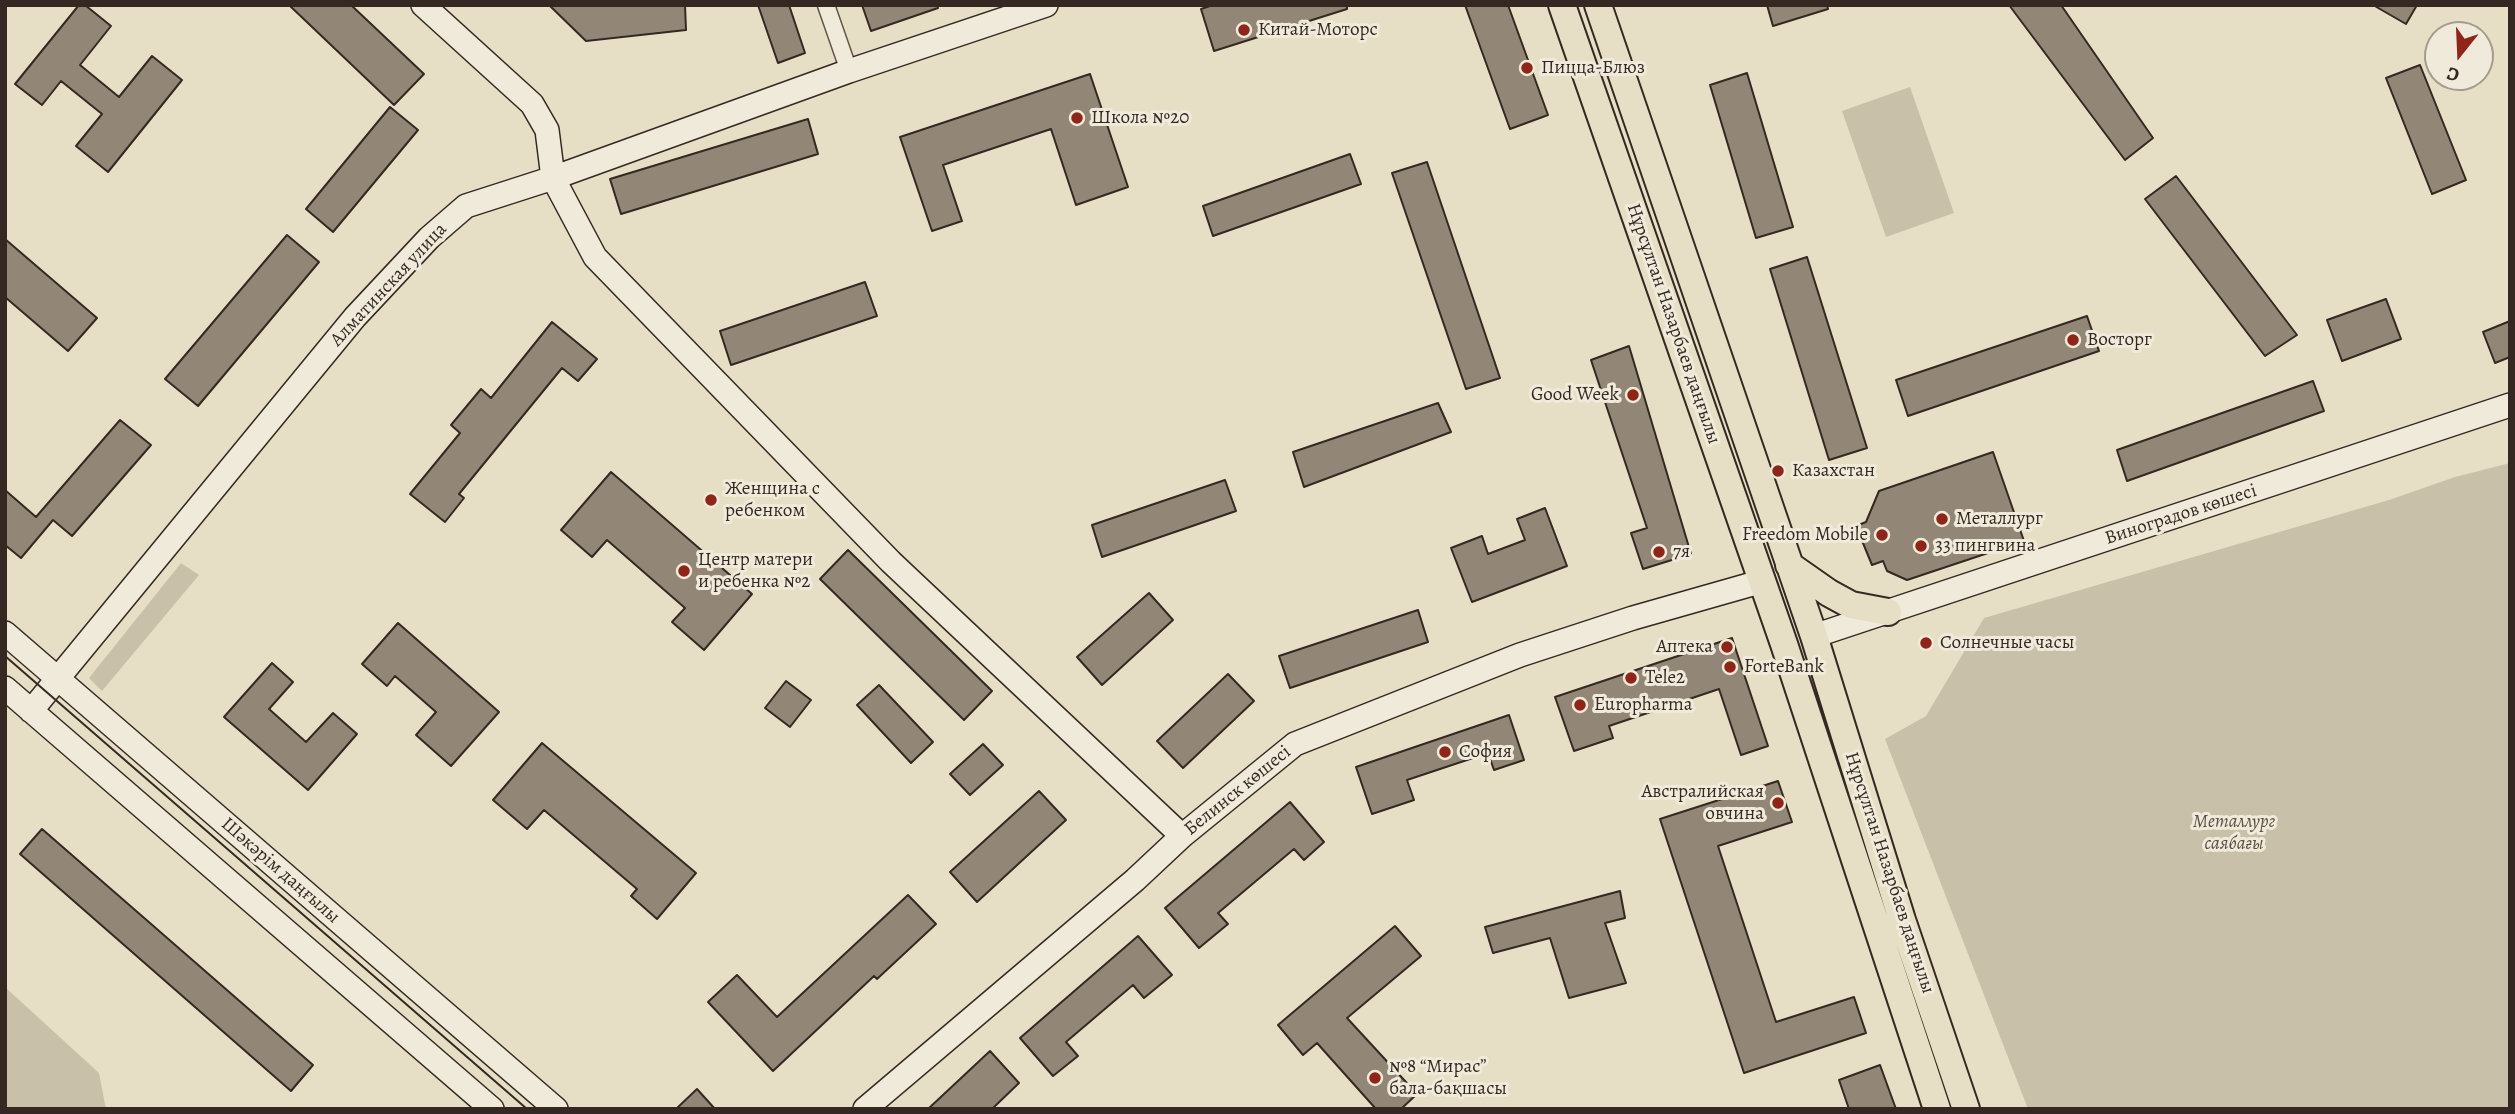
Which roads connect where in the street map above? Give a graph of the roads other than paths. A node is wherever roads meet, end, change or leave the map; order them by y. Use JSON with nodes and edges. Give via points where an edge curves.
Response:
{"nodes":[{"id":1,"x":424,"y":5,"type":"edge"},
{"id":2,"x":826,"y":5,"type":"edge"},
{"id":3,"x":1046,"y":5,"type":"edge"},
{"id":4,"x":1562,"y":5,"type":"edge"},
{"id":5,"x":1598,"y":5,"type":"edge"},
{"id":6,"x":849,"y":71,"type":"junction"},
{"id":7,"x":553,"y":178,"type":"junction"},
{"id":8,"x":2510,"y":405,"type":"edge"},
{"id":9,"x":1790,"y":568,"type":"junction"},
{"id":10,"x":1763,"y":581,"type":"junction"},
{"id":11,"x":1888,"y":612,"type":"junction"},
{"id":12,"x":5,"y":633,"type":"edge"},
{"id":13,"x":1814,"y":636,"type":"junction"},
{"id":14,"x":1784,"y":644,"type":"junction"},
{"id":15,"x":59,"y":679,"type":"junction"},
{"id":16,"x":5,"y":688,"type":"edge"},
{"id":17,"x":31,"y":711,"type":"junction"},
{"id":18,"x":1182,"y":836,"type":"junction"},
{"id":19,"x":492,"y":1109,"type":"edge"},
{"id":20,"x":556,"y":1109,"type":"edge"},
{"id":21,"x":865,"y":1109,"type":"edge"},
{"id":22,"x":1937,"y":1109,"type":"edge"},
{"id":23,"x":1966,"y":1109,"type":"edge"}],
"edges":[{"from":1,"to":7,"type":"main road","via":[[532,104],[547,130]]},
{"from":2,"to":6,"type":"street"},
{"from":3,"to":6,"type":"main road","name":"Алматинская улица"},
{"from":4,"to":10,"type":"main road","name":"Нұрсұлтан Назарбаев даңғылы"},
{"from":5,"to":9,"type":"main road","name":"Нұрсұлтан Назарбаев даңғылы"},
{"from":6,"to":7,"type":"main road","name":"Алматинская улица"},
{"from":7,"to":15,"type":"main road","name":"Алматинская улица","via":[[466,206],[429,238],[355,317]]},
{"from":7,"to":18,"type":"main road","via":[[595,257],[891,562]]},
{"from":8,"to":11,"type":"main road","name":"Виноградов көшесі"},
{"from":9,"to":10,"type":"main road"},
{"from":9,"to":11,"type":"main road","via":[[1850,605]]},
{"from":9,"to":13,"type":"main road","name":"Нұрсұлтан Назарбаев даңғылы"},
{"from":10,"to":14,"type":"main road","name":"Нұрсұлтан Назарбаев даңғылы"},
{"from":10,"to":18,"type":"main road","name":"Белинск көшесі","via":[[1520,655],[1295,744]]},
{"from":11,"to":13,"type":"main road","name":"Виноградов көшесі"},
{"from":12,"to":15,"type":"main road","name":"Шәкәрім даңғылы"},
{"from":13,"to":14,"type":"main road"},
{"from":13,"to":23,"type":"main road","name":"Нұрсұлтан Назарбаев даңғылы"},
{"from":14,"to":22,"type":"main road","name":"Нұрсұлтан Назарбаев даңғылы"},
{"from":15,"to":17,"type":"main road","name":"Алматинская улица"},
{"from":15,"to":20,"type":"main road","name":"Шәкәрім даңғылы"},
{"from":16,"to":17,"type":"main road"},
{"from":17,"to":19,"type":"main road"},
{"from":18,"to":21,"type":"main road","name":"Белинск көшесі"}]}
